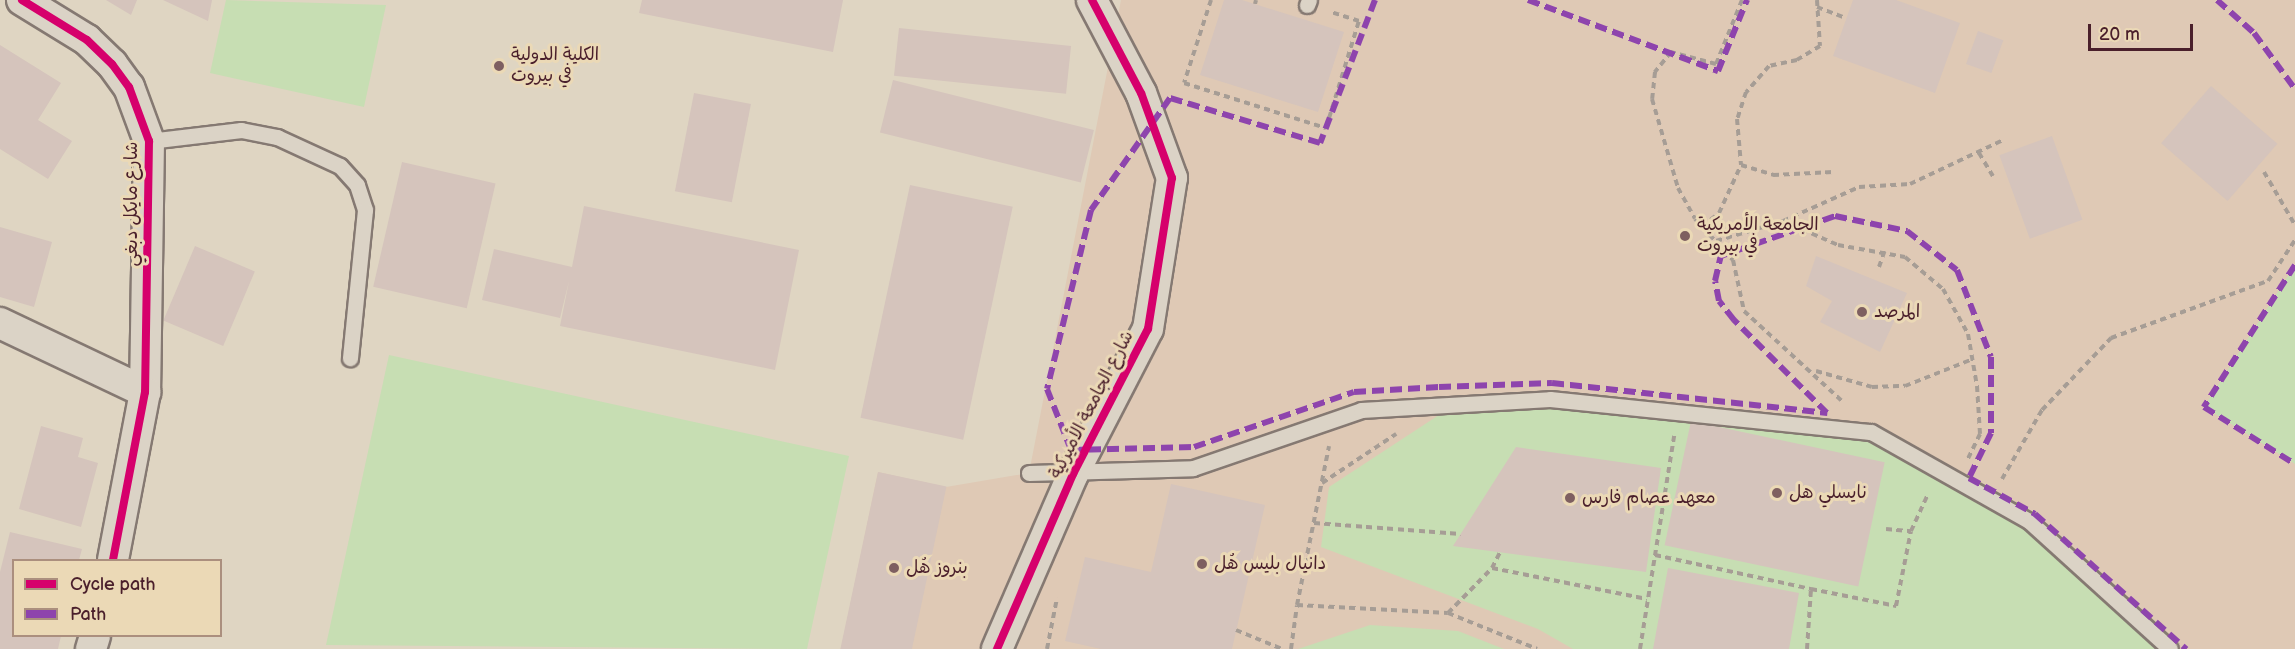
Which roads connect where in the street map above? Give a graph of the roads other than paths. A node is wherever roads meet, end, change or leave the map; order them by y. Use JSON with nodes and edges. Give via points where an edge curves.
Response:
{"nodes":[{"id":1,"x":22,"y":0,"type":"edge"},
{"id":2,"x":1092,"y":0,"type":"edge"},
{"id":3,"x":149,"y":141,"type":"junction"},
{"id":4,"x":0,"y":323,"type":"edge"},
{"id":5,"x":350,"y":358,"type":"dead end"},
{"id":6,"x":145,"y":392,"type":"junction"},
{"id":7,"x":1029,"y":473,"type":"dead end"},
{"id":8,"x":1073,"y":474,"type":"junction"},
{"id":9,"x":113,"y":559,"type":"edge"},
{"id":10,"x":997,"y":649,"type":"edge"},
{"id":11,"x":2170,"y":649,"type":"edge"}],
"edges":[{"from":1,"to":3,"type":"street","name":"شارع مايكل دبغي","via":[[87,40],[112,64],[129,87]]},
{"from":2,"to":8,"type":"street","name":"شارع الجامعة الأميركية","via":[[1141,93],[1172,178],[1148,329]]},
{"from":3,"to":5,"type":"lane","via":[[241,130],[278,137],[340,166],[357,185],[365,210]]},
{"from":3,"to":6,"type":"street","name":"شارع مايكل دبغي"},
{"from":4,"to":6,"type":"street"},
{"from":6,"to":9,"type":"street","name":"شارع مايكل دبغي"},
{"from":7,"to":8,"type":"lane"},
{"from":8,"to":10,"type":"street","name":"شارع الجامعة الأميركية"},
{"from":8,"to":11,"type":"lane","via":[[1193,468],[1361,410],[1550,399],[1871,432],[2029,521]]}]}
